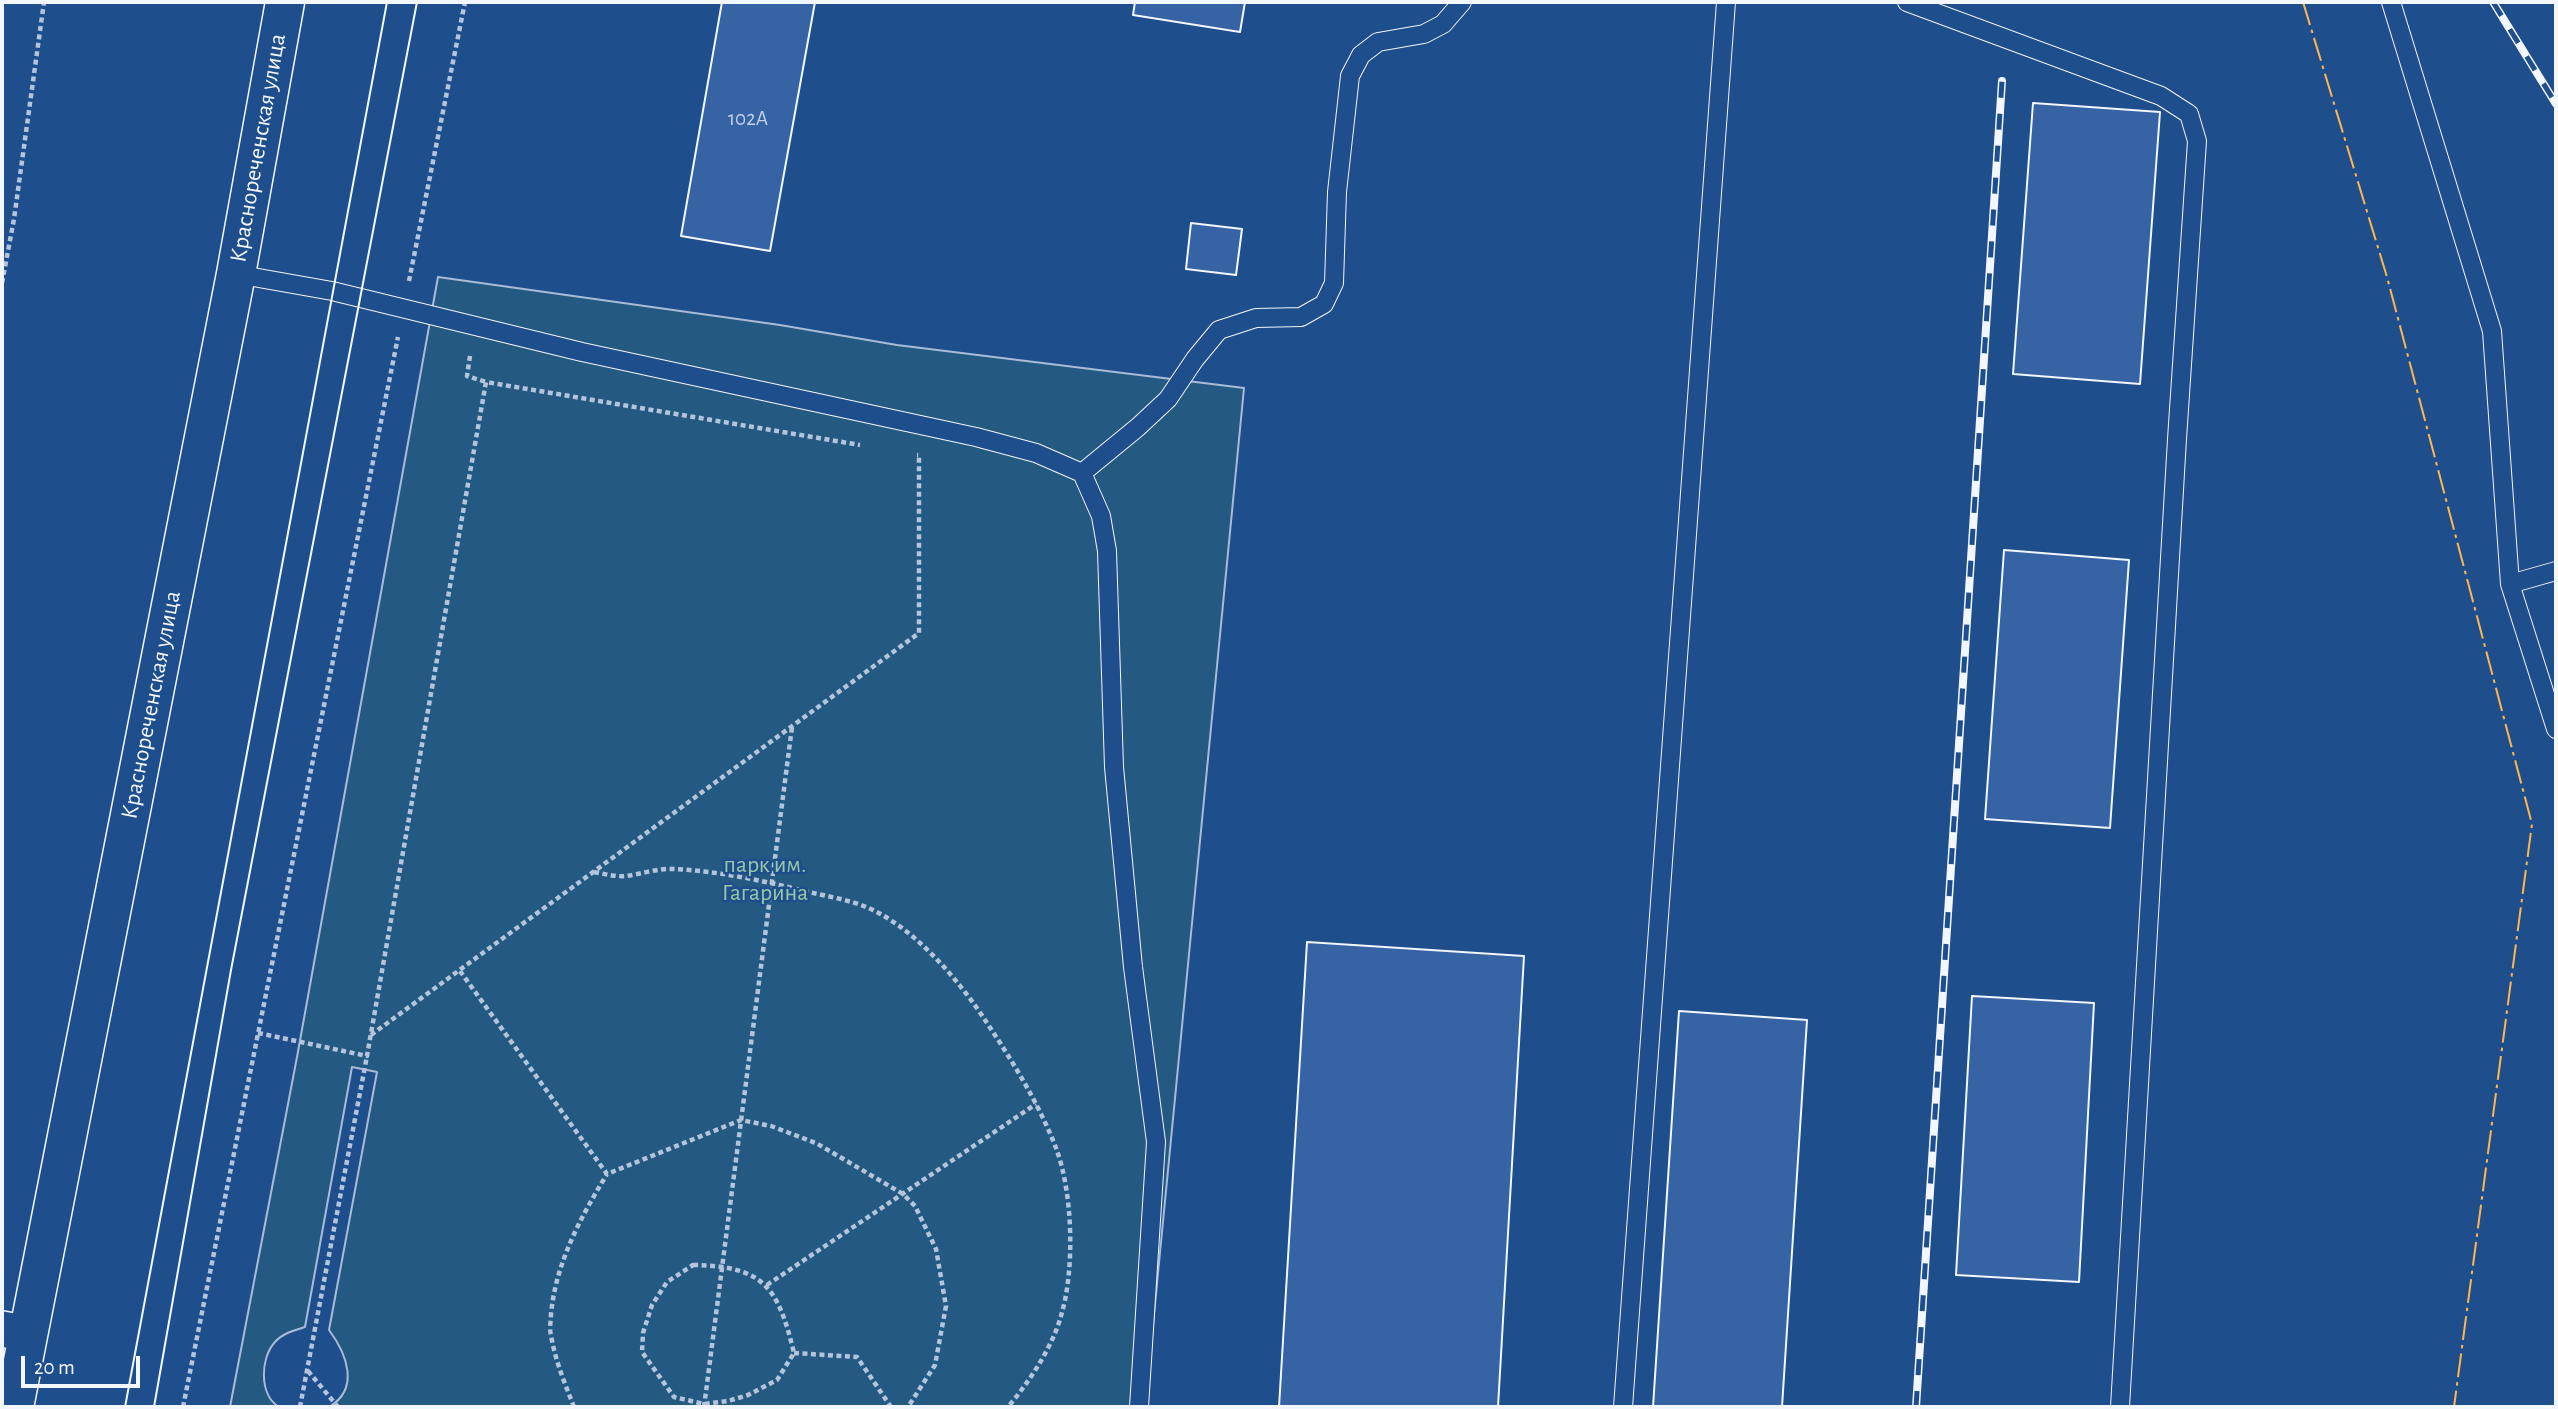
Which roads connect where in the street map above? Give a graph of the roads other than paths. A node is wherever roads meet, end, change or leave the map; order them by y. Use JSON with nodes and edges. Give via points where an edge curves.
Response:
{"nodes":[{"id":1,"x":285,"y":2,"type":"edge"},
{"id":2,"x":1462,"y":2,"type":"edge"},
{"id":3,"x":1726,"y":2,"type":"edge"},
{"id":4,"x":1907,"y":2,"type":"edge"},
{"id":5,"x":2391,"y":2,"type":"edge"},
{"id":6,"x":236,"y":274,"type":"junction"},
{"id":7,"x":1082,"y":472,"type":"junction"},
{"id":8,"x":2556,"y":570,"type":"edge"},
{"id":9,"x":2510,"y":584,"type":"junction"},
{"id":10,"x":2556,"y":729,"type":"edge"},
{"id":11,"x":15,"y":1332,"type":"edge"},
{"id":12,"x":14,"y":1407,"type":"edge"},
{"id":13,"x":1139,"y":1407,"type":"edge"},
{"id":14,"x":1623,"y":1407,"type":"edge"},
{"id":15,"x":2120,"y":1407,"type":"edge"}],
"edges":[{"from":1,"to":6,"type":"main road","name":"Краснореченская улица"},
{"from":2,"to":7,"type":"lane","via":[[1443,24],[1424,34],[1378,43],[1361,55],[1350,76],[1336,192],[1334,283],[1324,304],[1301,317],[1256,318],[1219,330],[1168,399]]},
{"from":3,"to":14,"type":"lane"},
{"from":4,"to":15,"type":"lane","via":[[2161,96],[2189,114],[2197,141]]},
{"from":5,"to":9,"type":"lane","via":[[2492,331]]},
{"from":6,"to":7,"type":"lane","via":[[332,291],[582,352],[976,437],[1036,453]]},
{"from":6,"to":11,"type":"main road","name":"Краснореченская улица"},
{"from":7,"to":13,"type":"lane","via":[[1101,516],[1107,551],[1114,767],[1156,1142]]},
{"from":8,"to":9,"type":"lane"},
{"from":9,"to":10,"type":"lane"},
{"from":11,"to":12,"type":"main road","name":"Краснореченская улица"}]}
